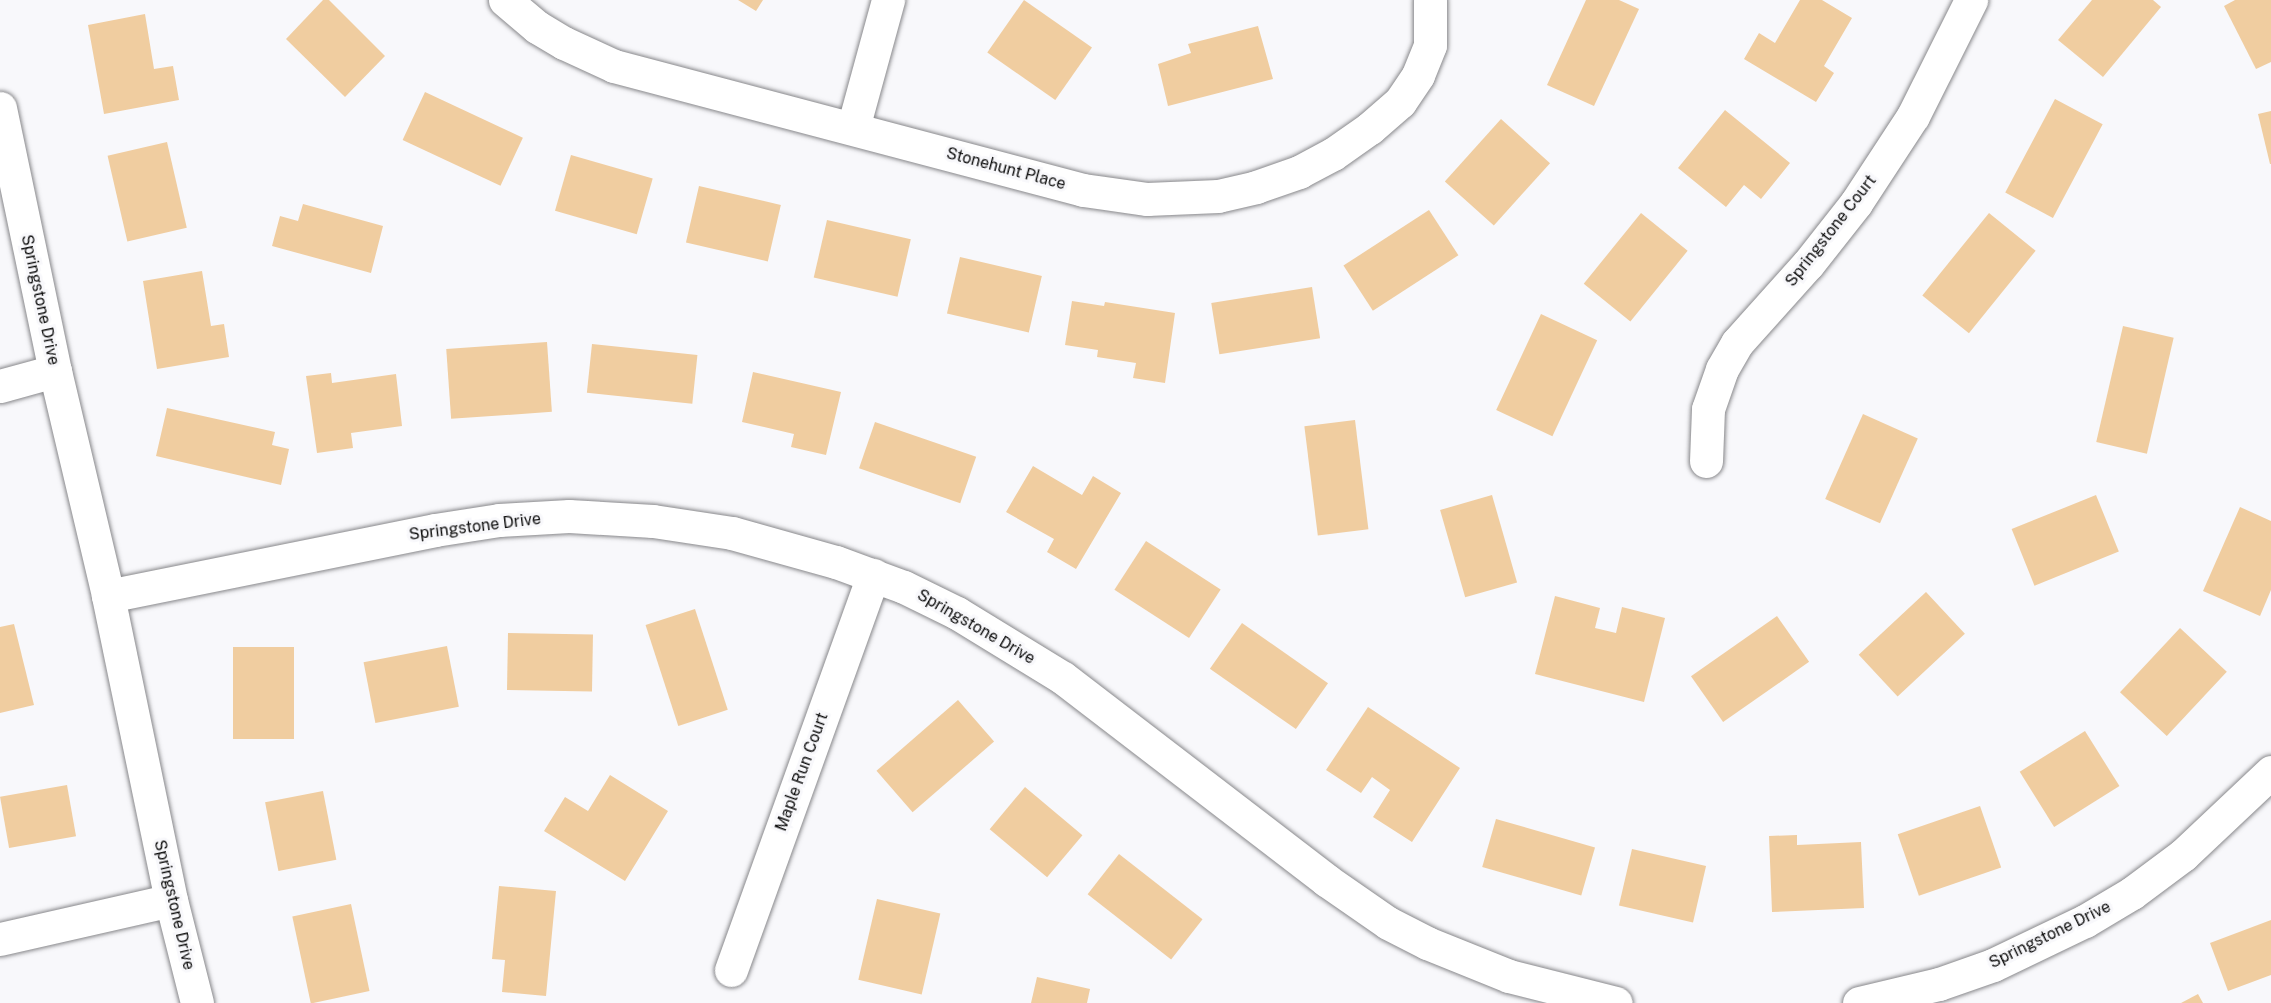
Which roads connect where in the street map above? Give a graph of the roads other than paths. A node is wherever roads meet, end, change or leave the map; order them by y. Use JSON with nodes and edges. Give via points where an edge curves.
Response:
{"nodes":[{"id":1,"x":505,"y":0,"type":"edge"},
{"id":2,"x":888,"y":0,"type":"edge"},
{"id":3,"x":1430,"y":0,"type":"edge"},
{"id":4,"x":1971,"y":0,"type":"edge"},
{"id":5,"x":0,"y":108,"type":"edge"},
{"id":6,"x":853,"y":128,"type":"junction"},
{"id":7,"x":55,"y":372,"type":"junction"},
{"id":8,"x":0,"y":386,"type":"edge"},
{"id":9,"x":1706,"y":461,"type":"dead end"},
{"id":10,"x":873,"y":575,"type":"junction"},
{"id":11,"x":108,"y":596,"type":"junction"},
{"id":12,"x":2271,"y":772,"type":"edge"},
{"id":13,"x":171,"y":900,"type":"junction"},
{"id":14,"x":0,"y":939,"type":"edge"},
{"id":15,"x":731,"y":970,"type":"dead end"},
{"id":16,"x":196,"y":1003,"type":"edge"},
{"id":17,"x":1616,"y":1003,"type":"edge"},
{"id":18,"x":1858,"y":1003,"type":"edge"}],
"edges":[{"from":1,"to":6,"type":"street","name":"Stonehunt Place","via":[[537,27],[614,66]]},
{"from":2,"to":6,"type":"street"},
{"from":3,"to":6,"type":"street","name":"Stonehunt Place","via":[[1430,45],[1419,75],[1400,102],[1333,154],[1299,172],[1218,196],[1115,196]]},
{"from":4,"to":9,"type":"street","name":"Springstone Court","via":[[1913,116],[1856,203],[1737,343],[1722,369],[1708,409]]},
{"from":5,"to":7,"type":"street","name":"Springstone Drive"},
{"from":7,"to":8,"type":"street"},
{"from":7,"to":11,"type":"street","name":"Springstone Drive"},
{"from":10,"to":11,"type":"street","name":"Springstone Drive","via":[[732,533],[653,521],[569,516],[499,520],[435,530]]},
{"from":10,"to":15,"type":"street","name":"Maple Run Court"},
{"from":10,"to":17,"type":"street","name":"Springstone Drive","via":[[957,613],[1063,678],[1388,923],[1457,957],[1509,976]]},
{"from":11,"to":13,"type":"street","name":"Springstone Drive"},
{"from":12,"to":18,"type":"street","name":"Springstone Drive","via":[[2183,855],[2132,893],[2085,921],[1939,984]]},
{"from":13,"to":14,"type":"street"},
{"from":13,"to":16,"type":"street","name":"Springstone Drive"}]}
